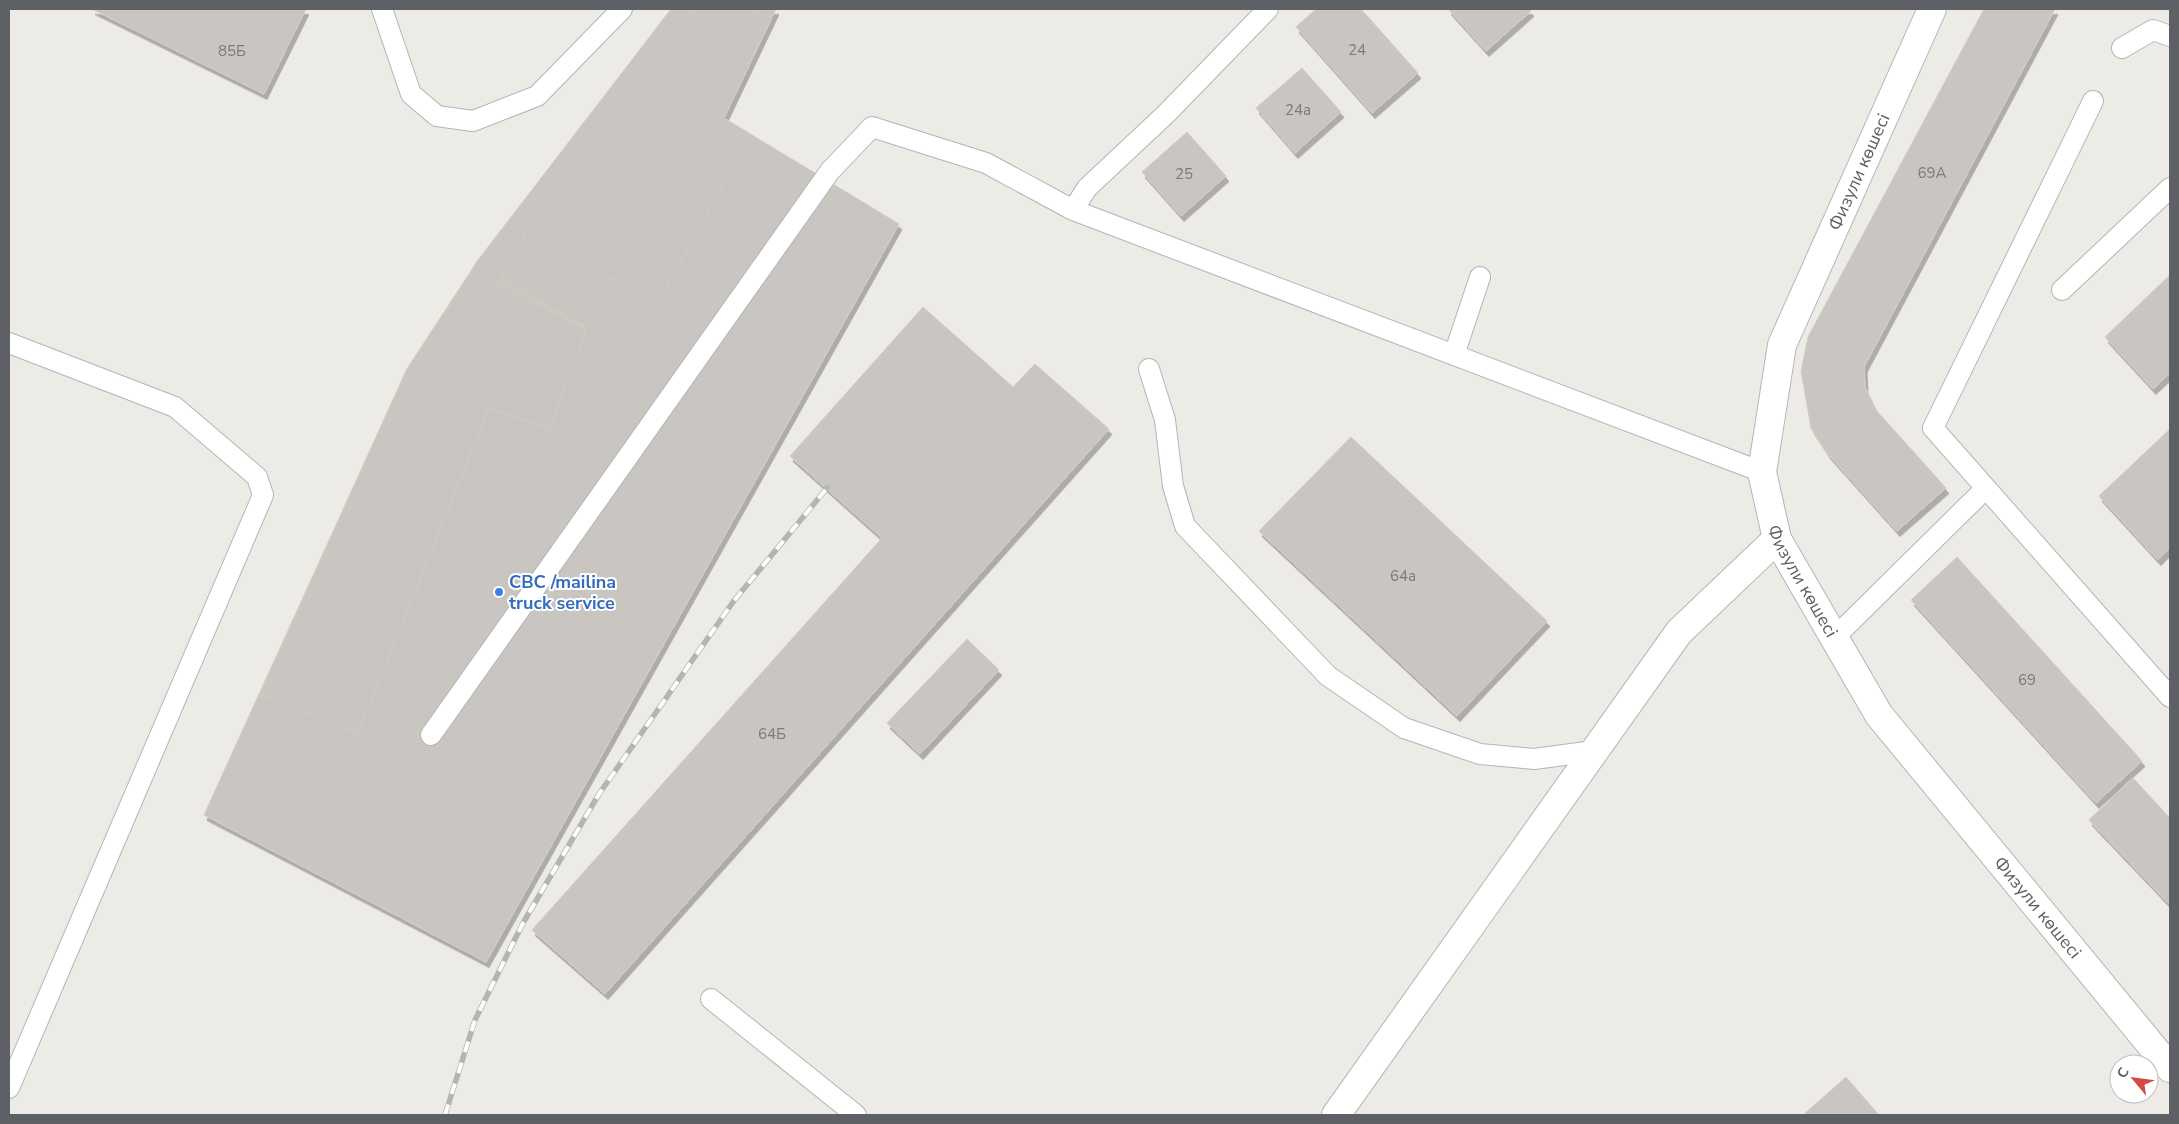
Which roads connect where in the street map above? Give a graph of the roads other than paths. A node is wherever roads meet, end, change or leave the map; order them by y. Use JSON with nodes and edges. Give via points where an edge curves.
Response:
{"nodes":[{"id":1,"x":382,"y":9,"type":"edge"},
{"id":2,"x":622,"y":9,"type":"edge"},
{"id":3,"x":1268,"y":9,"type":"edge"},
{"id":4,"x":1932,"y":9,"type":"edge"},
{"id":5,"x":2170,"y":36,"type":"edge"},
{"id":6,"x":2122,"y":48,"type":"dead end"},
{"id":7,"x":2093,"y":101,"type":"dead end"},
{"id":8,"x":2170,"y":188,"type":"edge"},
{"id":9,"x":1073,"y":210,"type":"junction"},
{"id":10,"x":1480,"y":278,"type":"dead end"},
{"id":11,"x":2062,"y":290,"type":"dead end"},
{"id":12,"x":9,"y":343,"type":"edge"},
{"id":13,"x":1454,"y":355,"type":"junction"},
{"id":14,"x":1149,"y":370,"type":"dead end"},
{"id":15,"x":1762,"y":472,"type":"junction"},
{"id":16,"x":1986,"y":488,"type":"junction"},
{"id":17,"x":1777,"y":540,"type":"junction"},
{"id":18,"x":1834,"y":638,"type":"junction"},
{"id":19,"x":2170,"y":697,"type":"edge"},
{"id":20,"x":431,"y":735,"type":"dead end"},
{"id":21,"x":1594,"y":751,"type":"junction"},
{"id":22,"x":711,"y":999,"type":"dead end"},
{"id":23,"x":2170,"y":1067,"type":"edge"},
{"id":24,"x":9,"y":1088,"type":"edge"},
{"id":25,"x":856,"y":1115,"type":"edge"},
{"id":26,"x":1336,"y":1115,"type":"edge"}],
"edges":[{"from":1,"to":2,"type":"lane","via":[[411,94],[437,116],[473,121],[537,96]]},
{"from":3,"to":9,"type":"lane","via":[[1166,114],[1087,188]]},
{"from":4,"to":15,"type":"street","name":"Физули көшесі","via":[[1782,345]]},
{"from":5,"to":6,"type":"lane","via":[[2153,30]]},
{"from":7,"to":16,"type":"lane","via":[[1933,428]]},
{"from":8,"to":11,"type":"lane"},
{"from":9,"to":13,"type":"lane"},
{"from":9,"to":20,"type":"lane","via":[[986,163],[872,127],[830,171]]},
{"from":10,"to":13,"type":"lane"},
{"from":12,"to":24,"type":"lane","via":[[175,407],[257,476],[263,495]]},
{"from":13,"to":15,"type":"lane"},
{"from":14,"to":21,"type":"lane","via":[[1164,420],[1173,486],[1185,526],[1328,676],[1404,728],[1480,754],[1534,758]]},
{"from":15,"to":17,"type":"street","name":"Физули көшесі"},
{"from":16,"to":18,"type":"lane"},
{"from":16,"to":19,"type":"lane"},
{"from":17,"to":18,"type":"street","name":"Физули көшесі"},
{"from":17,"to":21,"type":"street","via":[[1679,632]]},
{"from":18,"to":23,"type":"street","name":"Физули көшесі","via":[[1879,716]]},
{"from":21,"to":26,"type":"street"},
{"from":22,"to":25,"type":"lane"}]}
